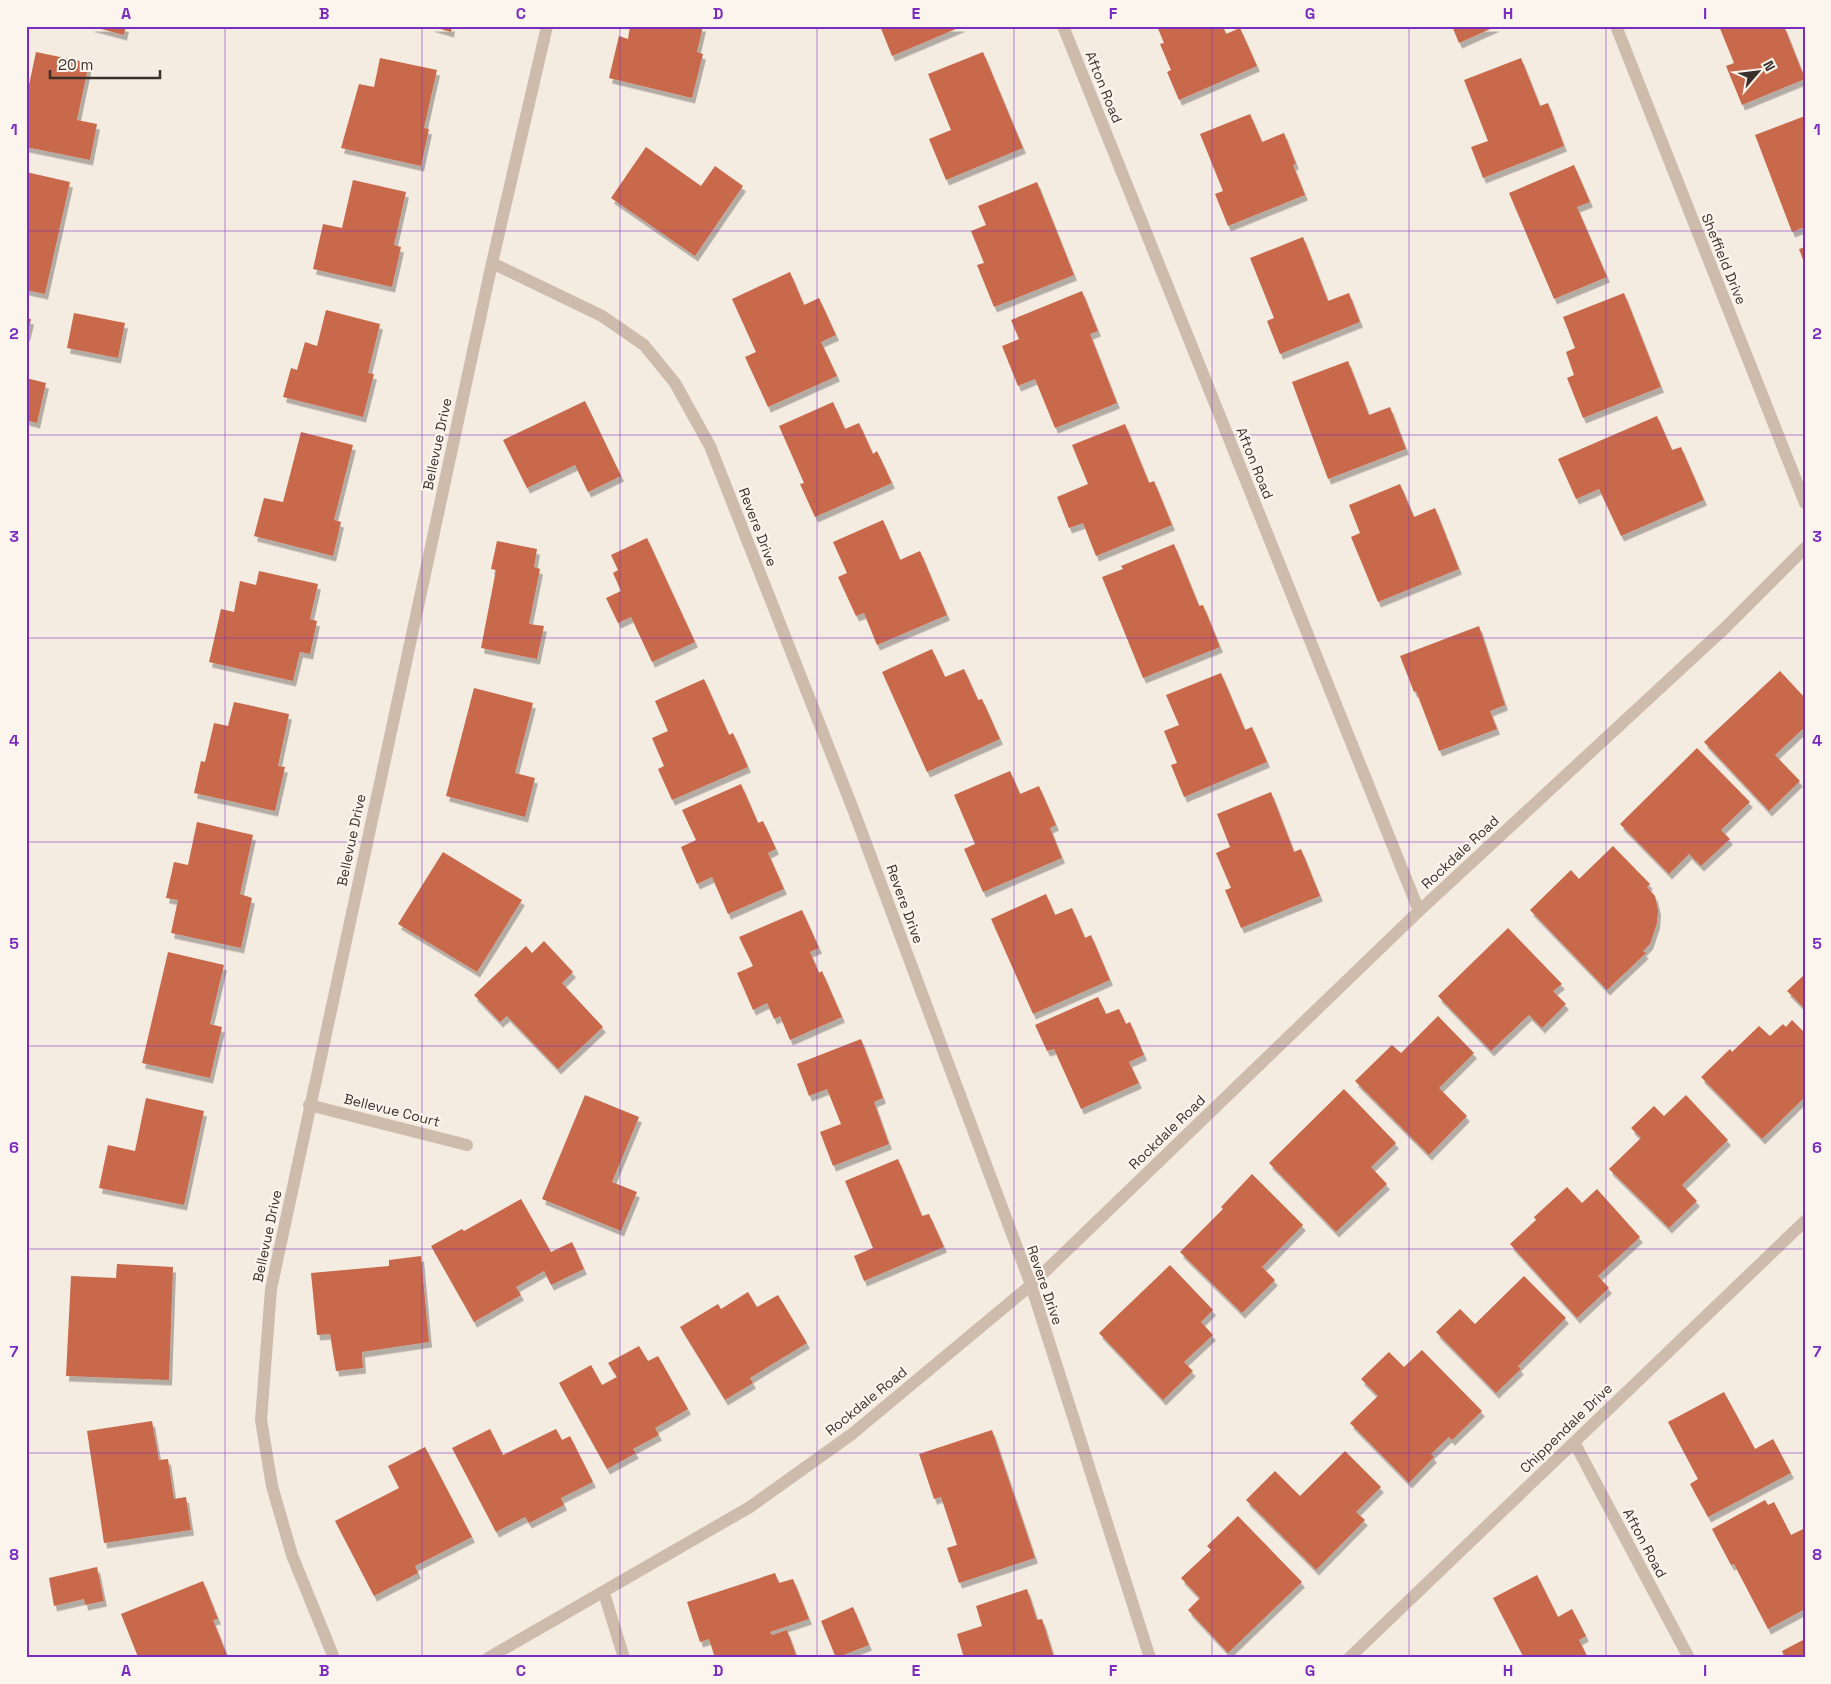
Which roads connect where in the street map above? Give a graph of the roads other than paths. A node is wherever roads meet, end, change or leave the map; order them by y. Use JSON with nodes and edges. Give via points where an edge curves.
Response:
{"nodes":[{"id":1,"x":548,"y":26,"type":"edge"},
{"id":2,"x":1063,"y":26,"type":"edge"},
{"id":3,"x":1616,"y":26,"type":"edge"},
{"id":4,"x":492,"y":262,"type":"junction"},
{"id":5,"x":1805,"y":503,"type":"edge"},
{"id":6,"x":1805,"y":548,"type":"edge"},
{"id":7,"x":1419,"y":911,"type":"junction"},
{"id":8,"x":309,"y":1105,"type":"junction"},
{"id":9,"x":468,"y":1145,"type":"dead end"},
{"id":10,"x":1805,"y":1221,"type":"edge"},
{"id":11,"x":1031,"y":1285,"type":"junction"},
{"id":12,"x":1574,"y":1442,"type":"junction"},
{"id":13,"x":604,"y":1593,"type":"junction"},
{"id":14,"x":334,"y":1658,"type":"edge"},
{"id":15,"x":488,"y":1658,"type":"edge"},
{"id":16,"x":624,"y":1658,"type":"edge"},
{"id":17,"x":1150,"y":1658,"type":"edge"},
{"id":18,"x":1349,"y":1658,"type":"edge"},
{"id":19,"x":1689,"y":1658,"type":"edge"}],
"edges":[{"from":1,"to":4,"type":"street","name":"Bellevue Drive"},
{"from":2,"to":7,"type":"street","name":"Afton Road"},
{"from":3,"to":5,"type":"street","name":"Sheffield Drive"},
{"from":4,"to":8,"type":"street","name":"Bellevue Drive"},
{"from":4,"to":11,"type":"street","name":"Revere Drive","via":[[602,316],[644,345],[675,383],[710,446],[853,809]]},
{"from":6,"to":7,"type":"street","name":"Rockdale Road","via":[[1726,627]]},
{"from":7,"to":11,"type":"street","name":"Rockdale Road"},
{"from":8,"to":9,"type":"street","name":"Bellevue Court"},
{"from":8,"to":14,"type":"street","name":"Bellevue Drive","via":[[271,1289],[261,1420],[272,1486],[292,1555]]},
{"from":10,"to":12,"type":"street","name":"Chippendale Drive"},
{"from":11,"to":13,"type":"street","name":"Rockdale Road","via":[[852,1434],[750,1506]]},
{"from":11,"to":17,"type":"street","name":"Revere Drive"},
{"from":12,"to":18,"type":"street","name":"Chippendale Drive"},
{"from":12,"to":19,"type":"street","name":"Afton Road"},
{"from":13,"to":15,"type":"street","name":"Rockdale Road"},
{"from":13,"to":16,"type":"street"}]}
